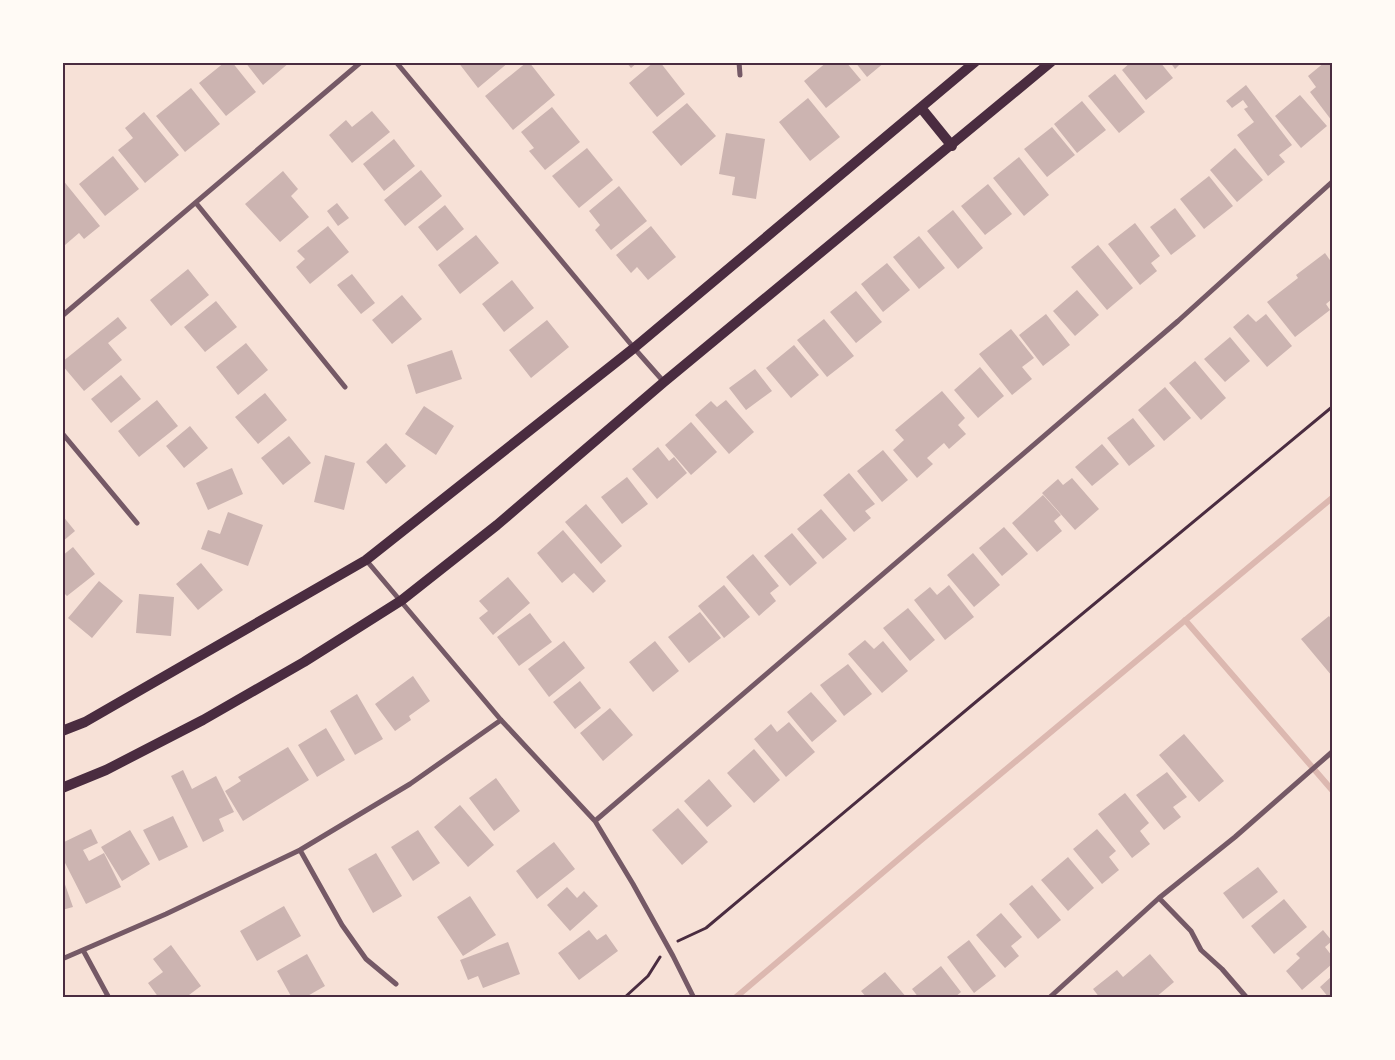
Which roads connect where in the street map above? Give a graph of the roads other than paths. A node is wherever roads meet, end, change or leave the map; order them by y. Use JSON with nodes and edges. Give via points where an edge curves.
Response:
{"nodes":[{"id":1,"x":360,"y":62,"type":"edge"},
{"id":2,"x":396,"y":62,"type":"edge"},
{"id":3,"x":739,"y":62,"type":"edge"},
{"id":4,"x":976,"y":62,"type":"edge"},
{"id":5,"x":1051,"y":62,"type":"edge"},
{"id":6,"x":740,"y":74,"type":"dead end"},
{"id":7,"x":922,"y":108,"type":"junction"},
{"id":8,"x":952,"y":146,"type":"junction"},
{"id":9,"x":1332,"y":182,"type":"edge"},
{"id":10,"x":196,"y":203,"type":"junction"},
{"id":11,"x":62,"y":316,"type":"edge"},
{"id":12,"x":634,"y":348,"type":"junction"},
{"id":13,"x":664,"y":382,"type":"junction"},
{"id":14,"x":345,"y":387,"type":"dead end"},
{"id":15,"x":62,"y":433,"type":"edge"},
{"id":16,"x":137,"y":523,"type":"dead end"},
{"id":17,"x":366,"y":560,"type":"junction"},
{"id":18,"x":402,"y":600,"type":"junction"},
{"id":19,"x":501,"y":720,"type":"junction"},
{"id":20,"x":62,"y":731,"type":"edge"},
{"id":21,"x":1332,"y":752,"type":"edge"},
{"id":22,"x":62,"y":788,"type":"edge"},
{"id":23,"x":595,"y":821,"type":"junction"},
{"id":24,"x":300,"y":850,"type":"junction"},
{"id":25,"x":1159,"y":898,"type":"junction"},
{"id":26,"x":83,"y":950,"type":"junction"},
{"id":27,"x":62,"y":959,"type":"edge"},
{"id":28,"x":396,"y":984,"type":"dead end"},
{"id":29,"x":108,"y":998,"type":"edge"},
{"id":30,"x":694,"y":998,"type":"edge"},
{"id":31,"x":1049,"y":998,"type":"edge"},
{"id":32,"x":1246,"y":998,"type":"edge"}],
"edges":[{"from":1,"to":10,"type":"street"},
{"from":2,"to":12,"type":"street"},
{"from":3,"to":6,"type":"street"},
{"from":4,"to":7,"type":"main road"},
{"from":5,"to":8,"type":"main road"},
{"from":7,"to":8,"type":"main road"},
{"from":7,"to":12,"type":"main road"},
{"from":8,"to":13,"type":"main road"},
{"from":9,"to":23,"type":"street","via":[[1178,321]]},
{"from":10,"to":11,"type":"street"},
{"from":10,"to":14,"type":"street"},
{"from":12,"to":13,"type":"street"},
{"from":12,"to":17,"type":"main road"},
{"from":13,"to":18,"type":"main road","via":[[497,525]]},
{"from":15,"to":16,"type":"street"},
{"from":17,"to":18,"type":"street"},
{"from":17,"to":20,"type":"main road","via":[[85,722]]},
{"from":18,"to":19,"type":"street"},
{"from":18,"to":22,"type":"main road","via":[[203,720],[106,770]]},
{"from":19,"to":23,"type":"street"},
{"from":19,"to":24,"type":"street","via":[[410,784]]},
{"from":21,"to":25,"type":"street"},
{"from":23,"to":30,"type":"street"},
{"from":24,"to":26,"type":"street"},
{"from":24,"to":28,"type":"street","via":[[342,926],[366,959]]},
{"from":25,"to":31,"type":"street"},
{"from":25,"to":32,"type":"street"},
{"from":26,"to":27,"type":"street"},
{"from":26,"to":29,"type":"street"}]}
